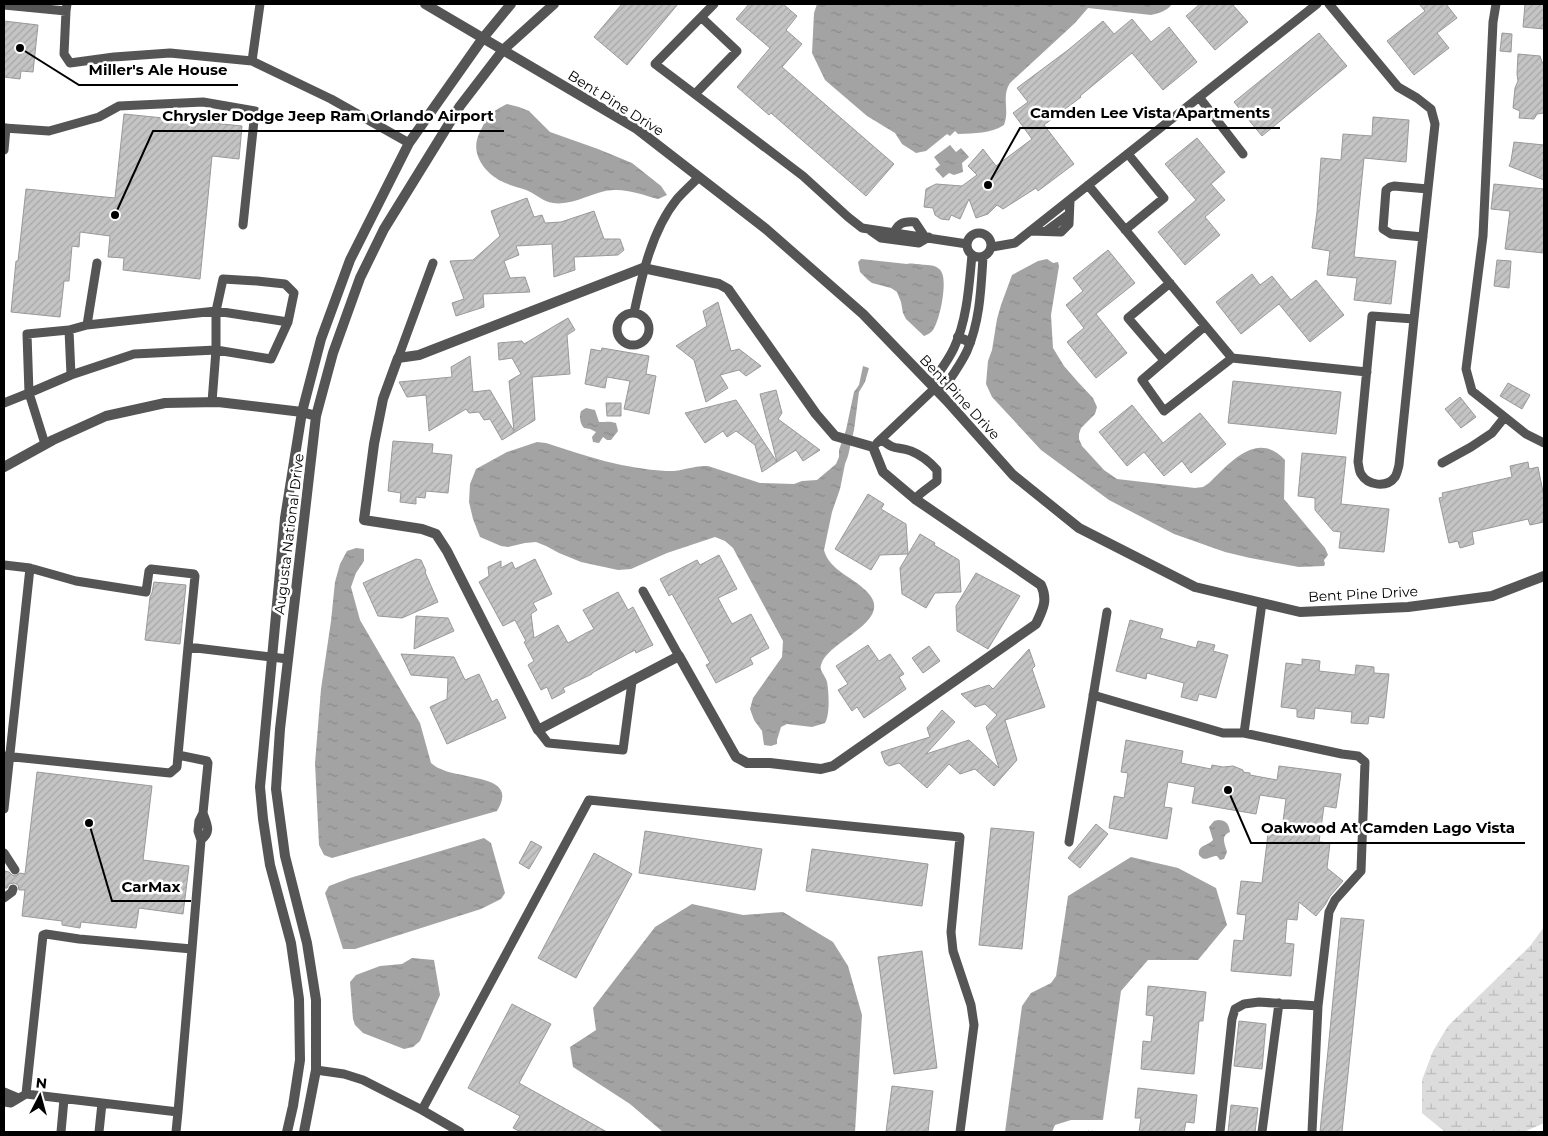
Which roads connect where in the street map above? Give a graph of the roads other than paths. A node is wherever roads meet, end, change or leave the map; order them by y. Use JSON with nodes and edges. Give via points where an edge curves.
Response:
{"nodes":[{"id":1,"x":260,"y":4,"type":"edge"},
{"id":2,"x":425,"y":4,"type":"edge"},
{"id":3,"x":511,"y":4,"type":"edge"},
{"id":4,"x":554,"y":4,"type":"edge"},
{"id":5,"x":714,"y":4,"type":"edge"},
{"id":6,"x":1317,"y":4,"type":"edge"},
{"id":7,"x":1329,"y":4,"type":"edge"},
{"id":8,"x":1496,"y":4,"type":"edge"},
{"id":9,"x":4,"y":5,"type":"edge"},
{"id":10,"x":37,"y":6,"type":"edge"},
{"id":11,"x":66,"y":8,"type":"edge"},
{"id":12,"x":701,"y":17,"type":"junction"},
{"id":13,"x":483,"y":38,"type":"junction"},
{"id":14,"x":503,"y":50,"type":"junction"},
{"id":15,"x":252,"y":61,"type":"junction"},
{"id":16,"x":695,"y":94,"type":"junction"},
{"id":17,"x":1199,"y":97,"type":"junction"},
{"id":18,"x":5,"y":128,"type":"edge"},
{"id":19,"x":409,"y":143,"type":"junction"},
{"id":20,"x":4,"y":150,"type":"edge"},
{"id":21,"x":1128,"y":154,"type":"junction"},
{"id":22,"x":1243,"y":154,"type":"dead end"},
{"id":23,"x":699,"y":177,"type":"junction"},
{"id":24,"x":1088,"y":185,"type":"junction"},
{"id":25,"x":1428,"y":189,"type":"junction"},
{"id":26,"x":1070,"y":200,"type":"junction"},
{"id":27,"x":243,"y":225,"type":"dead end"},
{"id":28,"x":1125,"y":230,"type":"junction"},
{"id":29,"x":1030,"y":232,"type":"junction"},
{"id":30,"x":893,"y":236,"type":"junction"},
{"id":31,"x":927,"y":237,"type":"junction"},
{"id":32,"x":1423,"y":237,"type":"junction"},
{"id":33,"x":967,"y":244,"type":"junction"},
{"id":34,"x":992,"y":247,"type":"junction"},
{"id":35,"x":972,"y":255,"type":"junction"},
{"id":36,"x":983,"y":257,"type":"junction"},
{"id":37,"x":97,"y":262,"type":"dead end"},
{"id":38,"x":433,"y":263,"type":"dead end"},
{"id":39,"x":643,"y":268,"type":"junction"},
{"id":40,"x":1170,"y":283,"type":"junction"},
{"id":41,"x":216,"y":311,"type":"junction"},
{"id":42,"x":634,"y":313,"type":"dead end"},
{"id":43,"x":1414,"y":319,"type":"junction"},
{"id":44,"x":288,"y":322,"type":"junction"},
{"id":45,"x":87,"y":325,"type":"junction"},
{"id":46,"x":1205,"y":326,"type":"junction"},
{"id":47,"x":68,"y":330,"type":"junction"},
{"id":48,"x":958,"y":337,"type":"junction"},
{"id":49,"x":970,"y":342,"type":"junction"},
{"id":50,"x":216,"y":350,"type":"junction"},
{"id":51,"x":398,"y":358,"type":"junction"},
{"id":52,"x":1232,"y":358,"type":"junction"},
{"id":53,"x":1164,"y":360,"type":"junction"},
{"id":54,"x":1367,"y":372,"type":"junction"},
{"id":55,"x":71,"y":375,"type":"junction"},
{"id":56,"x":935,"y":389,"type":"junction"},
{"id":57,"x":29,"y":393,"type":"junction"},
{"id":58,"x":212,"y":402,"type":"junction"},
{"id":59,"x":4,"y":403,"type":"edge"},
{"id":60,"x":302,"y":412,"type":"junction"},
{"id":61,"x":316,"y":416,"type":"junction"},
{"id":62,"x":1504,"y":418,"type":"junction"},
{"id":63,"x":881,"y":439,"type":"junction"},
{"id":64,"x":1544,"y":443,"type":"edge"},
{"id":65,"x":45,"y":444,"type":"junction"},
{"id":66,"x":873,"y":447,"type":"junction"},
{"id":67,"x":1442,"y":463,"type":"dead end"},
{"id":68,"x":4,"y":467,"type":"edge"},
{"id":69,"x":915,"y":499,"type":"junction"},
{"id":70,"x":4,"y":565,"type":"edge"},
{"id":71,"x":30,"y":568,"type":"junction"},
{"id":72,"x":1544,"y":576,"type":"edge"},
{"id":73,"x":643,"y":591,"type":"dead end"},
{"id":74,"x":1262,"y":603,"type":"junction"},
{"id":75,"x":1106,"y":612,"type":"dead end"},
{"id":76,"x":188,"y":646,"type":"junction"},
{"id":77,"x":678,"y":656,"type":"junction"},
{"id":78,"x":273,"y":657,"type":"junction"},
{"id":79,"x":288,"y":659,"type":"junction"},
{"id":80,"x":632,"y":682,"type":"junction"},
{"id":81,"x":1093,"y":695,"type":"junction"},
{"id":82,"x":538,"y":730,"type":"junction"},
{"id":83,"x":1244,"y":733,"type":"junction"},
{"id":84,"x":178,"y":755,"type":"junction"},
{"id":85,"x":7,"y":756,"type":"edge"},
{"id":86,"x":4,"y":809,"type":"edge"},
{"id":87,"x":1068,"y":842,"type":"dead end"},
{"id":88,"x":4,"y":853,"type":"edge"},
{"id":89,"x":15,"y":870,"type":"dead end"},
{"id":90,"x":13,"y":889,"type":"dead end"},
{"id":91,"x":4,"y":898,"type":"edge"},
{"id":92,"x":192,"y":949,"type":"junction"},
{"id":93,"x":1279,"y":1003,"type":"junction"},
{"id":94,"x":1318,"y":1006,"type":"junction"},
{"id":95,"x":316,"y":1070,"type":"junction"},
{"id":96,"x":4,"y":1092,"type":"edge"},
{"id":97,"x":22,"y":1096,"type":"junction"},
{"id":98,"x":64,"y":1099,"type":"junction"},
{"id":99,"x":4,"y":1102,"type":"edge"},
{"id":100,"x":102,"y":1103,"type":"junction"},
{"id":101,"x":422,"y":1110,"type":"junction"},
{"id":102,"x":178,"y":1112,"type":"junction"},
{"id":103,"x":61,"y":1132,"type":"edge"},
{"id":104,"x":99,"y":1132,"type":"edge"},
{"id":105,"x":176,"y":1132,"type":"edge"},
{"id":106,"x":287,"y":1132,"type":"edge"},
{"id":107,"x":304,"y":1132,"type":"edge"},
{"id":108,"x":460,"y":1132,"type":"edge"},
{"id":109,"x":960,"y":1132,"type":"edge"},
{"id":110,"x":1220,"y":1132,"type":"edge"},
{"id":111,"x":1262,"y":1132,"type":"edge"},
{"id":112,"x":1312,"y":1132,"type":"edge"}],
"edges":[{"from":1,"to":15,"type":"lane"},
{"from":2,"to":13,"type":"street","name":"Bent Pine Drive"},
{"from":3,"to":13,"type":"street","name":"Augusta National Drive"},
{"from":4,"to":14,"type":"street","name":"Augusta National Drive"},
{"from":5,"to":12,"type":"lane"},
{"from":6,"to":17,"type":"lane"},
{"from":7,"to":25,"type":"lane","via":[[1398,88],[1431,109],[1435,124]]},
{"from":8,"to":62,"type":"lane","via":[[1483,236],[1466,370],[1472,391]]},
{"from":9,"to":10,"type":"lane"},
{"from":10,"to":11,"type":"lane"},
{"from":11,"to":15,"type":"lane","via":[[64,54],[70,63],[170,53]]},
{"from":12,"to":16,"type":"lane","via":[[737,51]]},
{"from":12,"to":16,"type":"lane","via":[[655,64]]},
{"from":13,"to":14,"type":"street","name":"Bent Pine Drive"},
{"from":13,"to":19,"type":"street","name":"Augusta National Drive"},
{"from":14,"to":23,"type":"street","name":"Bent Pine Drive","via":[[637,129]]},
{"from":14,"to":61,"type":"street","name":"Augusta National Drive","via":[[460,106],[384,229],[360,278],[333,352]]},
{"from":15,"to":19,"type":"lane","via":[[331,99]]},
{"from":16,"to":30,"type":"lane","via":[[803,176],[862,228],[882,238]]},
{"from":17,"to":21,"type":"lane"},
{"from":17,"to":22,"type":"lane"},
{"from":18,"to":20,"type":"lane"},
{"from":18,"to":27,"type":"lane","via":[[49,131],[99,117],[119,106],[203,102],[255,112]]},
{"from":19,"to":60,"type":"street","name":"Augusta National Drive","via":[[350,260],[321,339]]},
{"from":21,"to":24,"type":"lane"},
{"from":21,"to":28,"type":"lane","via":[[1164,198]]},
{"from":23,"to":39,"type":"lane","via":[[676,200],[661,225]]},
{"from":23,"to":56,"type":"street","name":"Bent Pine Drive","via":[[766,229],[863,314]]},
{"from":24,"to":26,"type":"lane"},
{"from":24,"to":28,"type":"lane"},
{"from":25,"to":32,"type":"lane"},
{"from":25,"to":32,"type":"lane","via":[[1394,186],[1386,190],[1382,229],[1390,234]]},
{"from":26,"to":29,"type":"lane"},
{"from":26,"to":29,"type":"lane","via":[[1069,224],[1061,232]]},
{"from":28,"to":40,"type":"lane"},
{"from":29,"to":34,"type":"lane","via":[[1015,243]]},
{"from":30,"to":31,"type":"lane","via":[[919,243]]},
{"from":30,"to":31,"type":"lane","via":[[899,225],[906,221],[915,222]]},
{"from":31,"to":33,"type":"lane"},
{"from":32,"to":43,"type":"lane"},
{"from":33,"to":34,"type":"lane","via":[[972,235],[980,233],[988,236]]},
{"from":33,"to":35,"type":"lane"},
{"from":34,"to":36,"type":"lane"},
{"from":35,"to":36,"type":"lane"},
{"from":35,"to":48,"type":"lane"},
{"from":36,"to":49,"type":"lane","via":[[980,300]]},
{"from":37,"to":45,"type":"lane"},
{"from":38,"to":51,"type":"lane"},
{"from":39,"to":42,"type":"lane"},
{"from":39,"to":51,"type":"street","via":[[419,355]]},
{"from":39,"to":66,"type":"street","via":[[719,284],[728,289],[835,436]]},
{"from":40,"to":46,"type":"lane"},
{"from":40,"to":53,"type":"lane","via":[[1128,318]]},
{"from":41,"to":44,"type":"lane"},
{"from":41,"to":44,"type":"lane","via":[[223,279],[285,284],[294,293]]},
{"from":41,"to":45,"type":"lane"},
{"from":41,"to":50,"type":"lane"},
{"from":43,"to":54,"type":"lane","via":[[1372,316]]},
{"from":43,"to":54,"type":"lane","via":[[1399,465],[1396,476],[1388,483],[1369,481],[1361,474],[1358,462]]},
{"from":44,"to":50,"type":"lane","via":[[271,359]]},
{"from":45,"to":47,"type":"lane"},
{"from":46,"to":52,"type":"lane"},
{"from":46,"to":53,"type":"lane"},
{"from":47,"to":55,"type":"lane"},
{"from":47,"to":57,"type":"lane","via":[[28,334]]},
{"from":48,"to":49,"type":"street"},
{"from":48,"to":56,"type":"lane"},
{"from":49,"to":56,"type":"lane","via":[[962,360]]},
{"from":50,"to":55,"type":"lane","via":[[134,354]]},
{"from":50,"to":58,"type":"lane"},
{"from":51,"to":82,"type":"street","via":[[383,399],[364,520],[436,534]]},
{"from":52,"to":53,"type":"lane","via":[[1164,410],[1142,380]]},
{"from":52,"to":54,"type":"lane"},
{"from":55,"to":57,"type":"lane"},
{"from":56,"to":63,"type":"lane"},
{"from":56,"to":74,"type":"street","name":"Bent Pine Drive","via":[[1012,475],[1079,528],[1196,587]]},
{"from":57,"to":59,"type":"lane"},
{"from":57,"to":65,"type":"lane"},
{"from":58,"to":60,"type":"street"},
{"from":58,"to":65,"type":"street","via":[[166,403],[106,416]]},
{"from":60,"to":61,"type":"street"},
{"from":60,"to":78,"type":"street","name":"Augusta National Drive","via":[[285,518]]},
{"from":61,"to":79,"type":"street","name":"Augusta National Drive"},
{"from":62,"to":64,"type":"lane"},
{"from":62,"to":67,"type":"lane","via":[[1492,433]]},
{"from":63,"to":66,"type":"lane"},
{"from":63,"to":69,"type":"lane","via":[[892,448],[911,451],[937,470],[937,481]]},
{"from":65,"to":68,"type":"street"},
{"from":66,"to":69,"type":"street","via":[[883,472]]},
{"from":69,"to":77,"type":"street","via":[[1041,585],[1045,601],[1036,624],[833,766],[821,769],[747,762],[736,757]]},
{"from":70,"to":71,"type":"lane"},
{"from":71,"to":76,"type":"lane","via":[[76,581],[146,592],[151,569],[194,574]]},
{"from":71,"to":85,"type":"lane"},
{"from":72,"to":74,"type":"street","name":"Bent Pine Drive","via":[[1492,596],[1408,607],[1300,612]]},
{"from":73,"to":77,"type":"lane"},
{"from":74,"to":83,"type":"lane"},
{"from":75,"to":81,"type":"lane"},
{"from":76,"to":78,"type":"lane"},
{"from":76,"to":84,"type":"lane"},
{"from":77,"to":80,"type":"street"},
{"from":78,"to":79,"type":"lane"},
{"from":78,"to":106,"type":"street","name":"Augusta National Drive","via":[[260,787],[270,865],[292,943],[299,999],[300,1060]]},
{"from":79,"to":95,"type":"street","name":"Augusta National Drive","via":[[276,789],[285,856],[307,943],[316,1000]]},
{"from":80,"to":82,"type":"street"},
{"from":80,"to":82,"type":"lane","via":[[623,750],[548,742]]},
{"from":81,"to":83,"type":"lane","via":[[1223,733]]},
{"from":81,"to":87,"type":"lane"},
{"from":83,"to":94,"type":"lane","via":[[1358,756],[1365,762],[1361,871],[1335,900],[1329,912]]},
{"from":84,"to":85,"type":"lane","via":[[177,767],[170,773]]},
{"from":84,"to":92,"type":"lane","via":[[208,763],[198,831]]},
{"from":85,"to":86,"type":"lane"},
{"from":88,"to":89,"type":"lane"},
{"from":90,"to":91,"type":"lane"},
{"from":92,"to":97,"type":"lane","via":[[43,935]]},
{"from":92,"to":102,"type":"lane"},
{"from":93,"to":94,"type":"lane"},
{"from":93,"to":110,"type":"lane","via":[[1244,1004],[1235,1009]]},
{"from":93,"to":111,"type":"lane"},
{"from":94,"to":112,"type":"lane"},
{"from":95,"to":101,"type":"lane","via":[[363,1080]]},
{"from":95,"to":107,"type":"street","name":"Augusta National Drive"},
{"from":96,"to":97,"type":"lane"},
{"from":97,"to":98,"type":"lane"},
{"from":97,"to":99,"type":"lane"},
{"from":98,"to":100,"type":"lane"},
{"from":98,"to":103,"type":"lane"},
{"from":100,"to":102,"type":"lane"},
{"from":100,"to":104,"type":"lane"},
{"from":101,"to":108,"type":"lane"},
{"from":101,"to":109,"type":"lane","via":[[589,800],[960,837],[951,932],[953,951],[974,1024]]},
{"from":102,"to":105,"type":"lane"}]}
